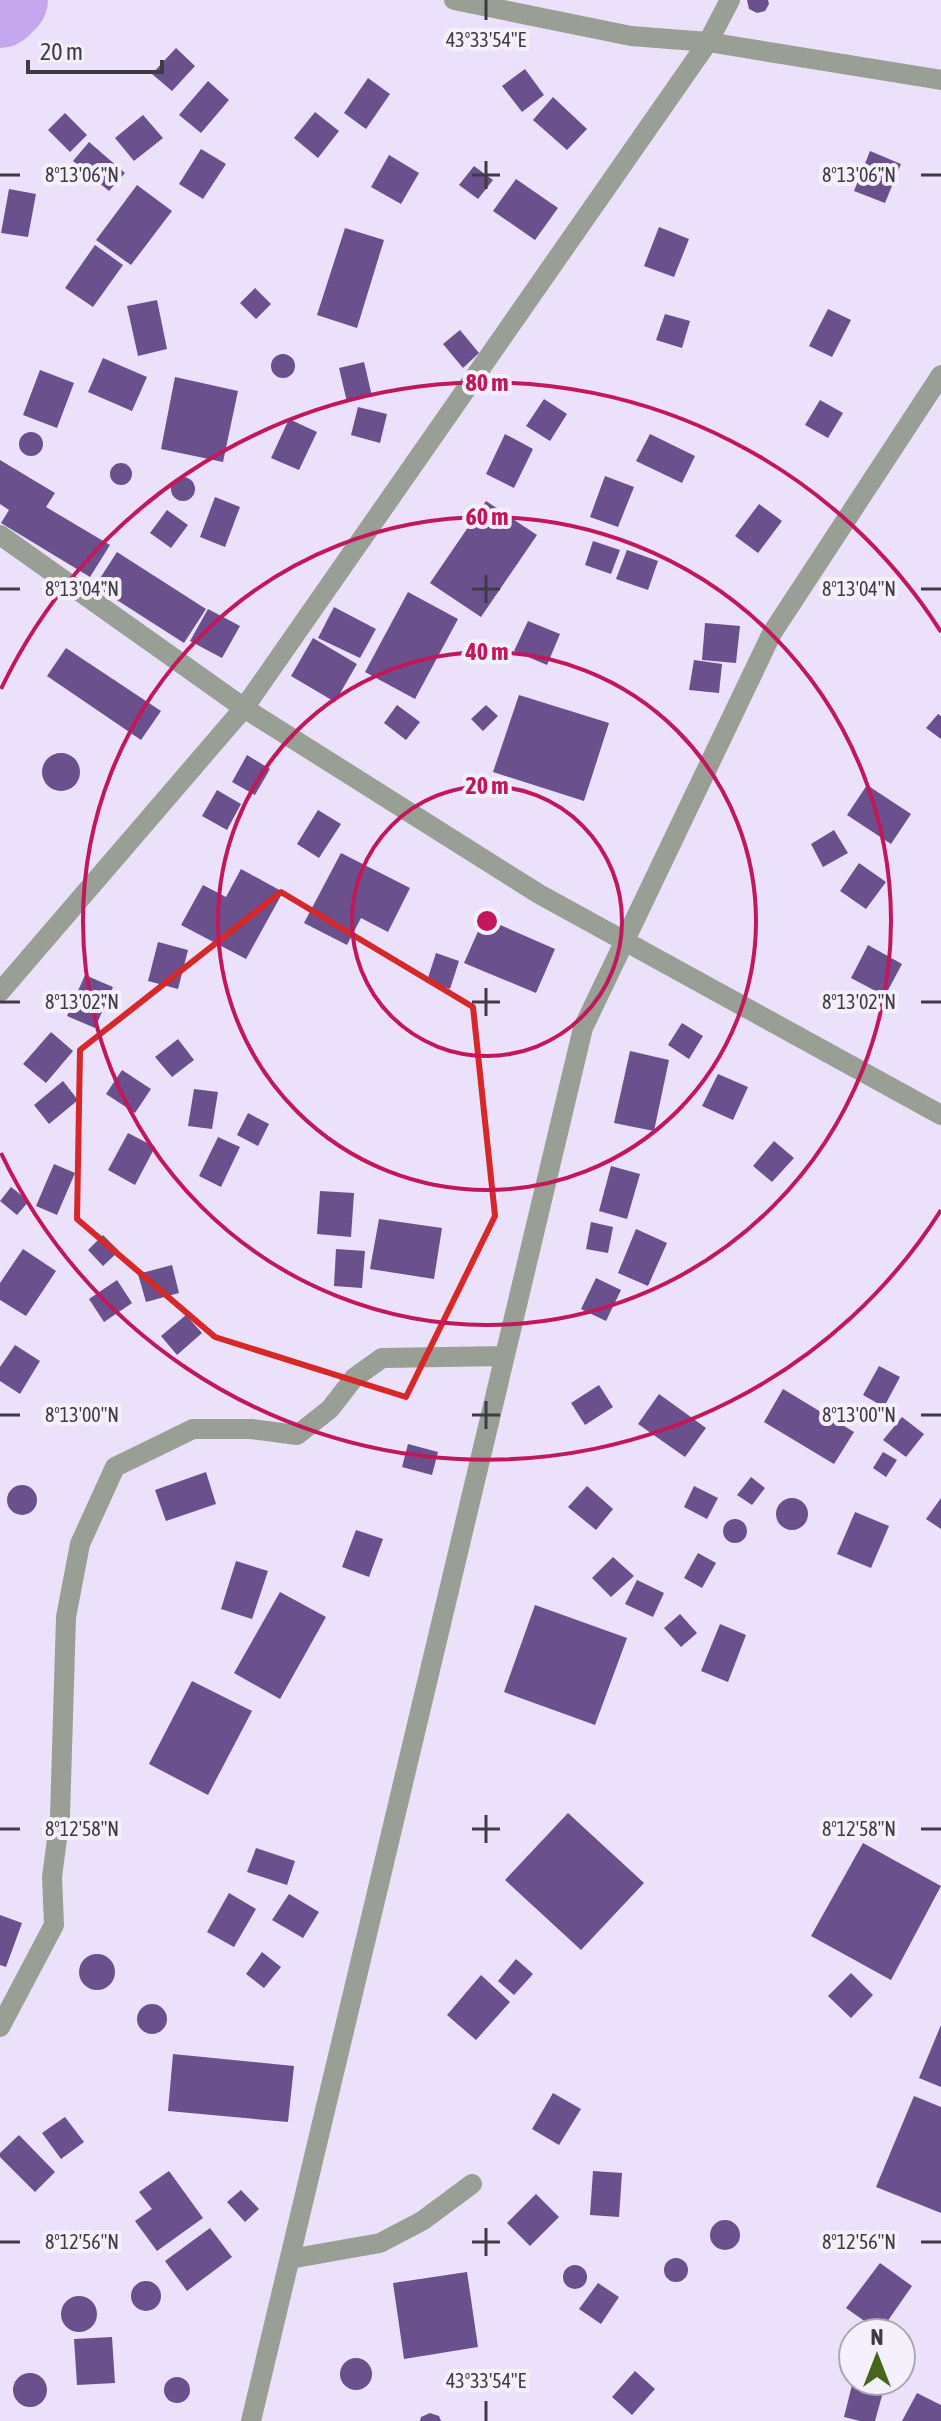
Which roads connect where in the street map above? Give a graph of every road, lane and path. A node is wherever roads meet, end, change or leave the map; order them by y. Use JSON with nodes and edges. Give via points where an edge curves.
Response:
{"nodes":[{"id":1,"x":454,"y":0,"type":"edge"},
{"id":2,"x":730,"y":0,"type":"edge"},
{"id":3,"x":708,"y":42,"type":"junction"},
{"id":4,"x":941,"y":80,"type":"edge"},
{"id":5,"x":941,"y":375,"type":"edge"},
{"id":6,"x":0,"y":535,"type":"edge"},
{"id":7,"x":244,"y":708,"type":"junction"},
{"id":8,"x":624,"y":940,"type":"junction"},
{"id":9,"x":0,"y":992,"type":"edge"},
{"id":10,"x":941,"y":1115,"type":"edge"},
{"id":11,"x":505,"y":1356,"type":"junction"},
{"id":12,"x":0,"y":2027,"type":"edge"},
{"id":13,"x":472,"y":2184,"type":"dead end"},
{"id":14,"x":290,"y":2259,"type":"junction"},
{"id":15,"x":251,"y":2421,"type":"edge"}],
"edges":[{"from":1,"to":3,"type":"street","via":[[631,36]]},
{"from":2,"to":3,"type":"street"},
{"from":3,"to":4,"type":"street"},
{"from":3,"to":7,"type":"street"},
{"from":5,"to":8,"type":"street","via":[[772,633]]},
{"from":6,"to":7,"type":"street"},
{"from":7,"to":8,"type":"street","via":[[539,894]]},
{"from":7,"to":9,"type":"street"},
{"from":8,"to":10,"type":"street"},
{"from":8,"to":11,"type":"street","via":[[583,1028]]},
{"from":11,"to":12,"type":"street","via":[[382,1358],[297,1435],[193,1429],[115,1467],[80,1544],[66,1617],[54,1925]]},
{"from":11,"to":14,"type":"street"},
{"from":13,"to":14,"type":"street","via":[[422,2221],[380,2243]]},
{"from":14,"to":15,"type":"street"}]}
